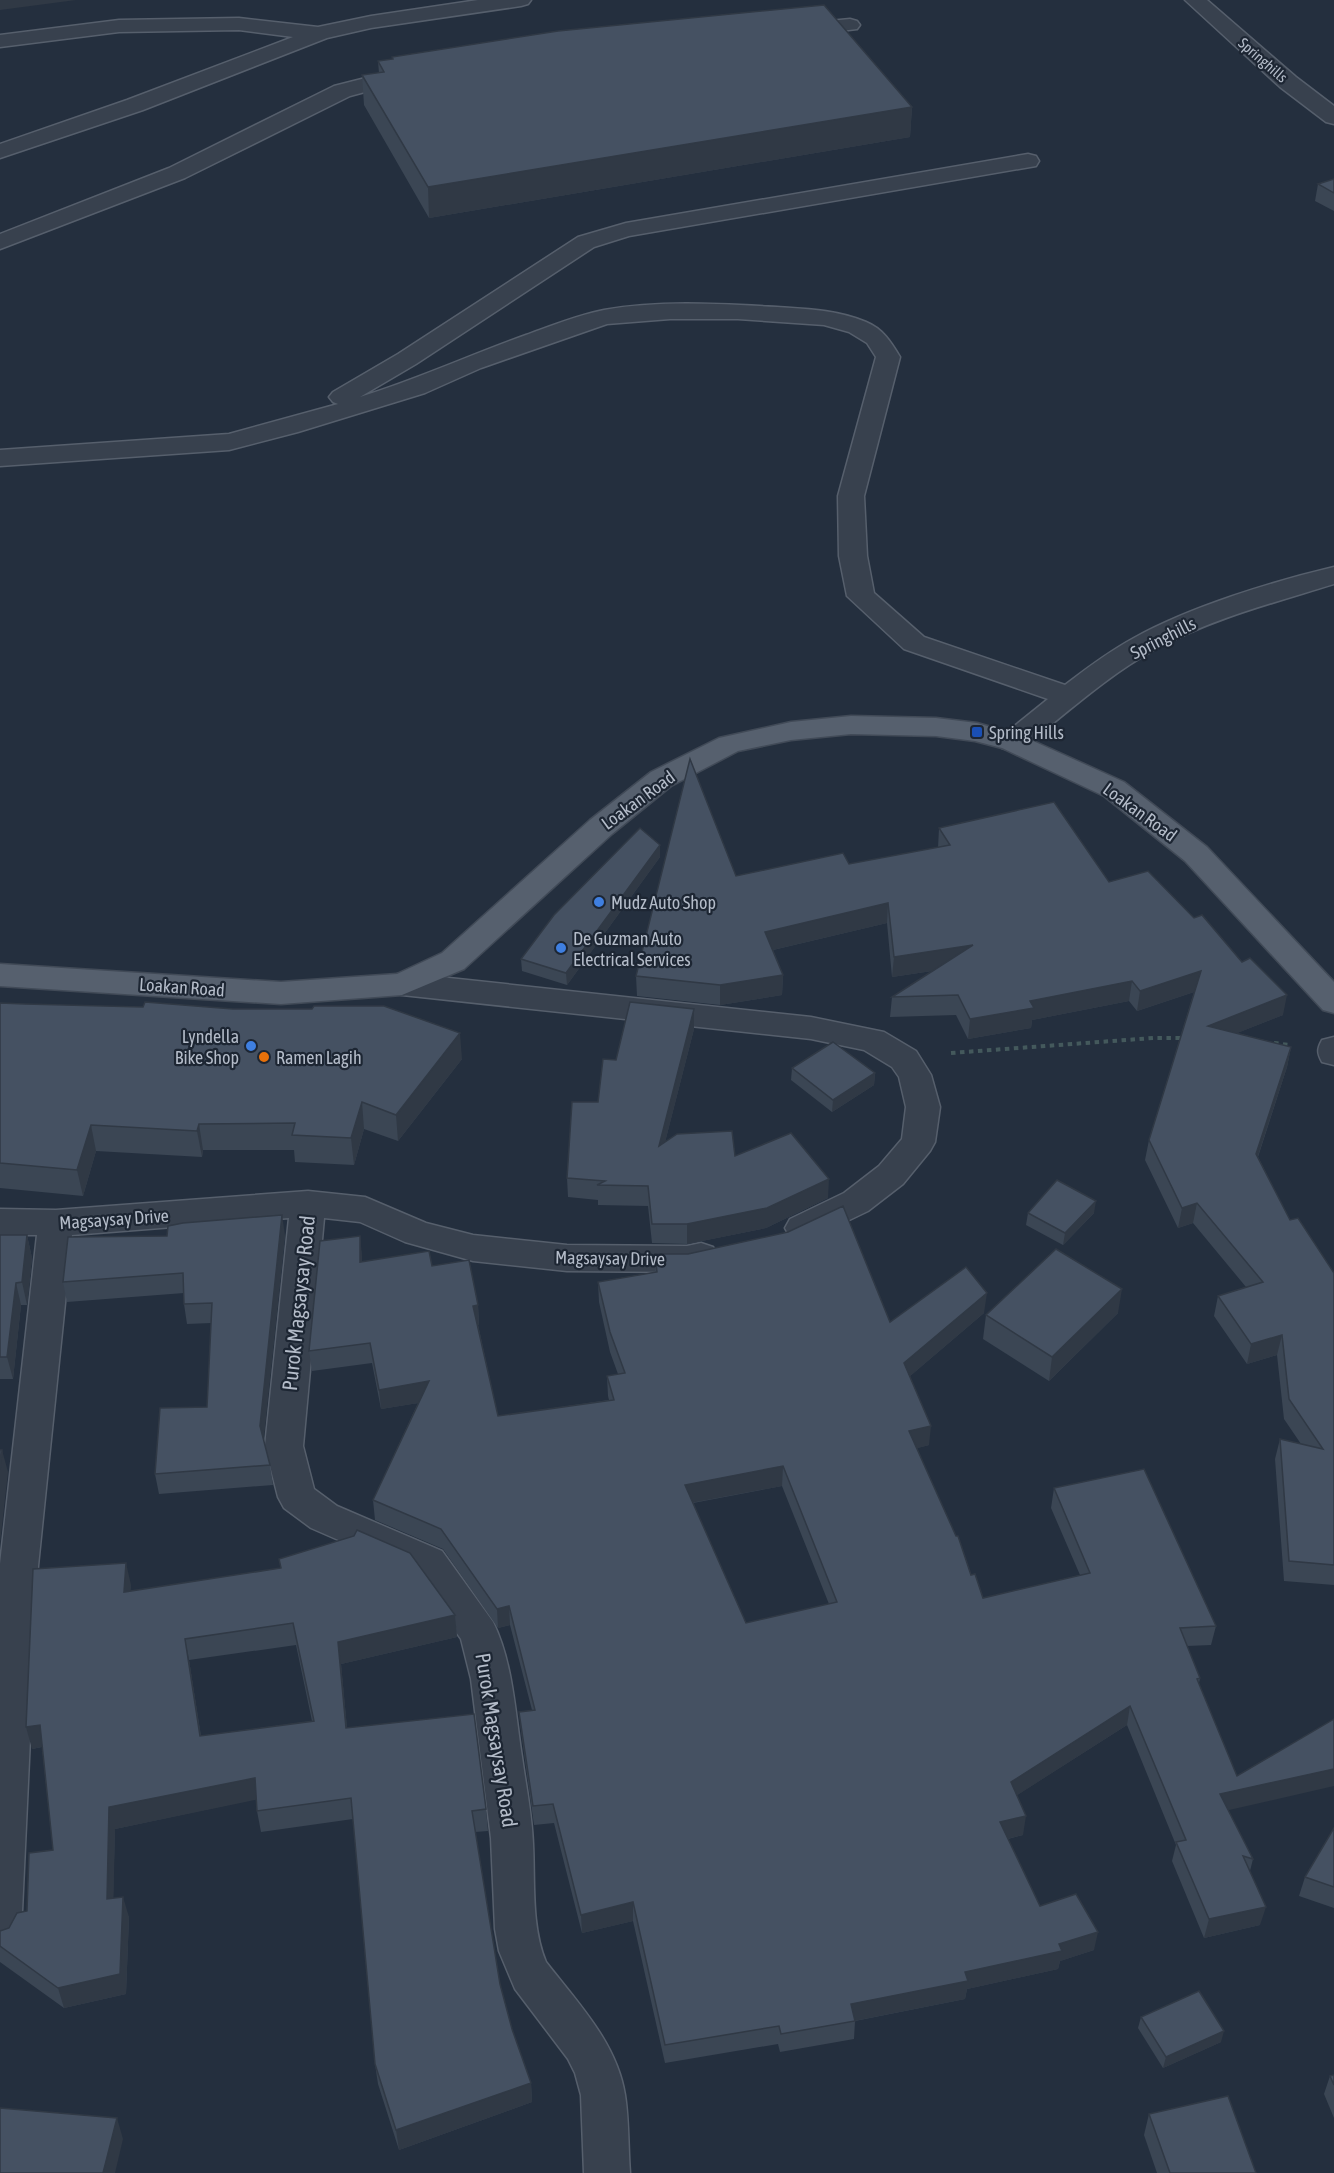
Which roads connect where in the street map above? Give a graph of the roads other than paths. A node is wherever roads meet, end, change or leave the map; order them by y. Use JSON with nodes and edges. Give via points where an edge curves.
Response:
{"nodes":[{"id":1,"x":521,"y":0,"type":"edge"},
{"id":2,"x":1195,"y":0,"type":"edge"},
{"id":3,"x":850,"y":25,"type":"dead end"},
{"id":4,"x":780,"y":32,"type":"edge"},
{"id":5,"x":321,"y":33,"type":"junction"},
{"id":6,"x":0,"y":41,"type":"edge"},
{"id":7,"x":424,"y":69,"type":"edge"},
{"id":8,"x":1334,"y":117,"type":"edge"},
{"id":9,"x":0,"y":151,"type":"edge"},
{"id":10,"x":1028,"y":161,"type":"dead end"},
{"id":11,"x":0,"y":242,"type":"edge"},
{"id":12,"x":229,"y":442,"type":"junction"},
{"id":13,"x":0,"y":458,"type":"edge"},
{"id":14,"x":1334,"y":574,"type":"edge"},
{"id":15,"x":1071,"y":697,"type":"junction"},
{"id":16,"x":1012,"y":741,"type":"junction"},
{"id":17,"x":0,"y":975,"type":"edge"},
{"id":18,"x":402,"y":984,"type":"junction"},
{"id":19,"x":1334,"y":1002,"type":"edge"},
{"id":20,"x":308,"y":1204,"type":"junction"},
{"id":21,"x":0,"y":1222,"type":"edge"},
{"id":22,"x":56,"y":1223,"type":"junction"},
{"id":23,"x":775,"y":1241,"type":"edge"},
{"id":24,"x":731,"y":1250,"type":"edge"},
{"id":25,"x":0,"y":1933,"type":"edge"},
{"id":26,"x":607,"y":2173,"type":"edge"}],
"edges":[{"from":1,"to":5,"type":"street"},
{"from":2,"to":8,"type":"street","name":"Springhills"},
{"from":3,"to":4,"type":"street"},
{"from":5,"to":6,"type":"street","via":[[239,24],[119,26]]},
{"from":5,"to":9,"type":"street","via":[[135,105]]},
{"from":7,"to":11,"type":"street","via":[[342,91],[177,173]]},
{"from":10,"to":12,"type":"street","via":[[626,230],[586,242],[407,359],[333,402]]},
{"from":12,"to":13,"type":"street"},
{"from":12,"to":15,"type":"street","via":[[416,388],[472,363],[606,317],[738,312],[825,318],[858,327],[876,338],[888,357],[851,496],[853,556],[861,596],[914,643]]},
{"from":14,"to":15,"type":"street","name":"Springhills","via":[[1159,636]]},
{"from":15,"to":16,"type":"street","name":"Springhills"},
{"from":16,"to":18,"type":"main road","name":"Loakan Road","via":[[936,727],[851,725],[790,731],[729,744],[661,779],[601,827],[453,961]]},
{"from":16,"to":19,"type":"main road","name":"Loakan Road","via":[[1114,789],[1196,854]]},
{"from":17,"to":18,"type":"main road","name":"Loakan Road","via":[[281,993]]},
{"from":18,"to":23,"type":"street","via":[[811,1028],[873,1040],[904,1059],[915,1075],[923,1107],[918,1142],[891,1175],[856,1202]]},
{"from":20,"to":22,"type":"street","name":"Magsaysay Drive"},
{"from":20,"to":24,"type":"street","name":"Magsaysay Drive","via":[[365,1210],[417,1233],[473,1248],[567,1258],[687,1259]]},
{"from":20,"to":26,"type":"street","name":"Purok Magsaysay Road","via":[[284,1446],[297,1497],[324,1517],[428,1562],[479,1634],[491,1679],[512,1838],[520,1952],[530,1975],[596,2067],[603,2095]]},
{"from":21,"to":22,"type":"street","name":"Magsaysay Drive"},
{"from":22,"to":25,"type":"street","via":[[19,1566]]}]}
